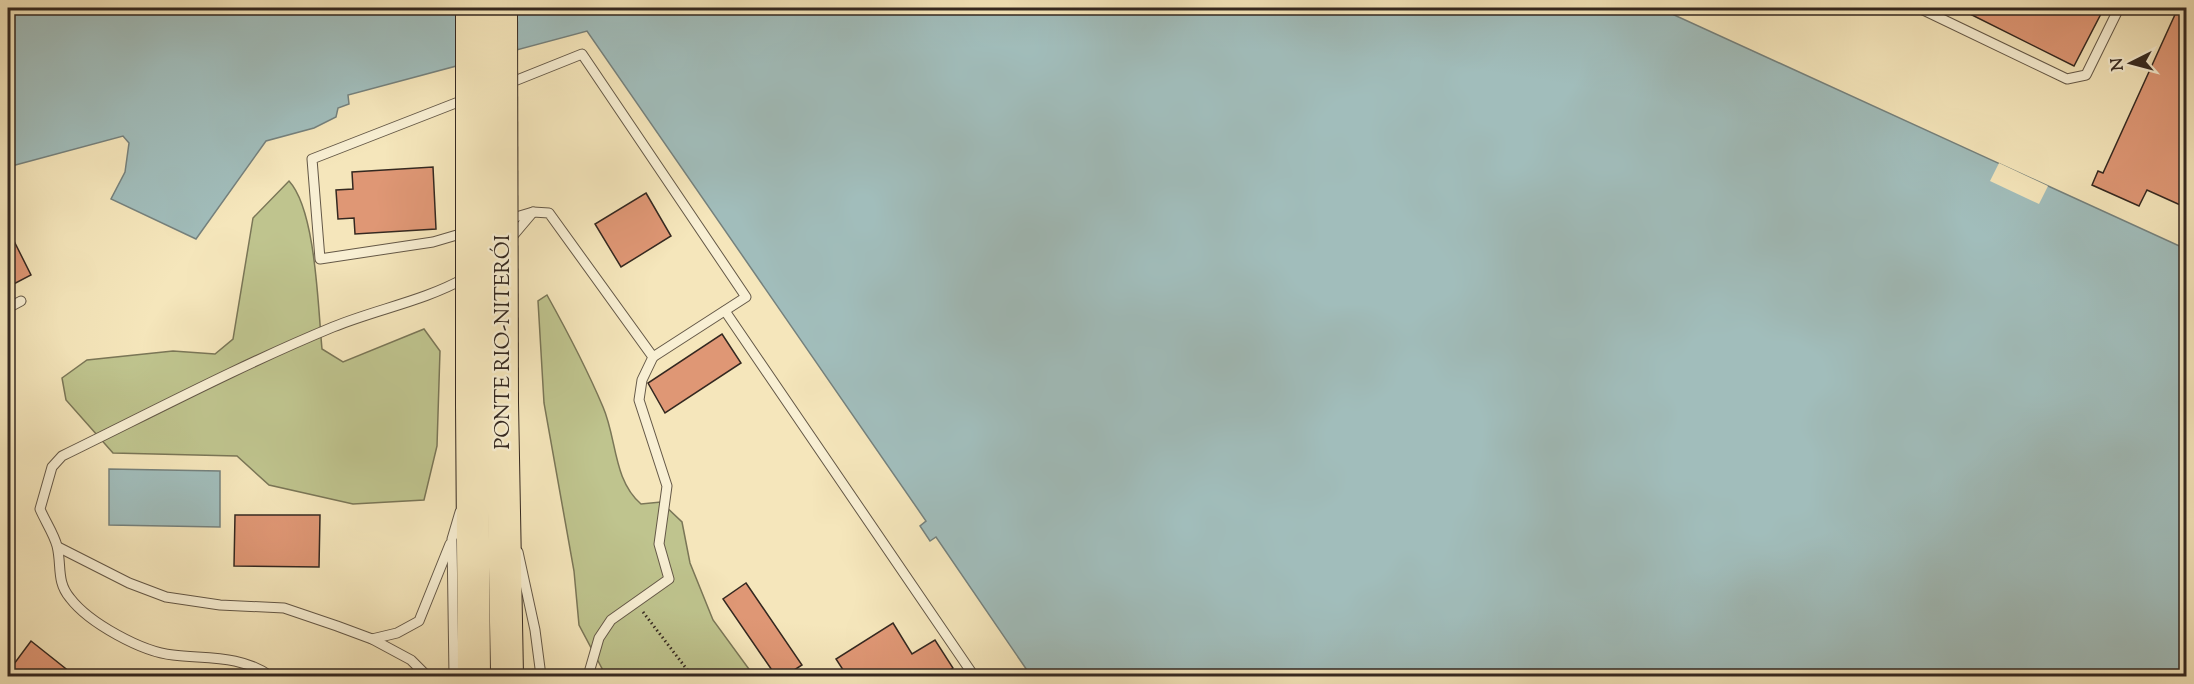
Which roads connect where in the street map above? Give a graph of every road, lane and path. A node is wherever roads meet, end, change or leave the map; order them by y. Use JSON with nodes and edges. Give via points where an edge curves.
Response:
{"nodes":[{"id":1,"x":472,"y":8,"type":"edge"},
{"id":2,"x":501,"y":8,"type":"edge"},
{"id":3,"x":1919,"y":8,"type":"edge"},
{"id":4,"x":2119,"y":8,"type":"edge"},
{"id":5,"x":496,"y":88,"type":"dead end"},
{"id":6,"x":485,"y":92,"type":"dead end"},
{"id":7,"x":533,"y":212,"type":"junction"},
{"id":8,"x":488,"y":225,"type":"dead end"},
{"id":9,"x":477,"y":229,"type":"dead end"},
{"id":10,"x":21,"y":301,"type":"dead end"},
{"id":11,"x":8,"y":308,"type":"edge"},
{"id":12,"x":725,"y":311,"type":"junction"},
{"id":13,"x":653,"y":357,"type":"junction"},
{"id":14,"x":471,"y":476,"type":"junction"},
{"id":15,"x":503,"y":477,"type":"junction"},
{"id":16,"x":452,"y":539,"type":"junction"},
{"id":17,"x":58,"y":547,"type":"junction"},
{"id":18,"x":637,"y":603,"type":"junction"},
{"id":19,"x":372,"y":639,"type":"junction"},
{"id":20,"x":270,"y":676,"type":"edge"},
{"id":21,"x":427,"y":676,"type":"edge"},
{"id":22,"x":454,"y":676,"type":"edge"},
{"id":23,"x":474,"y":676,"type":"edge"},
{"id":24,"x":507,"y":676,"type":"edge"},
{"id":25,"x":541,"y":676,"type":"edge"},
{"id":26,"x":588,"y":676,"type":"edge"},
{"id":27,"x":692,"y":676,"type":"edge"},
{"id":28,"x":974,"y":676,"type":"edge"}],
"edges":[{"from":1,"to":14,"type":"highway","name":"PONTE RIO-NITERÓI","bridge":true},
{"from":2,"to":15,"type":"highway","name":"PONTE RIO-NITERÓI","bridge":true},
{"from":3,"to":4,"type":"lane","via":[[2067,79],[2086,75]]},
{"from":5,"to":12,"type":"lane","via":[[582,54],[746,297]]},
{"from":6,"to":9,"type":"lane","via":[[312,159],[320,259],[433,242]]},
{"from":7,"to":8,"type":"lane"},
{"from":7,"to":13,"type":"lane","via":[[549,213]]},
{"from":7,"to":17,"type":"lane","via":[[484,267],[443,290],[334,326],[62,456],[52,467],[40,509]]},
{"from":10,"to":11,"type":"lane"},
{"from":12,"to":13,"type":"lane"},
{"from":12,"to":28,"type":"lane"},
{"from":13,"to":18,"type":"lane","via":[[642,380],[639,400],[667,486],[659,544],[669,579]]},
{"from":14,"to":16,"type":"lane"},
{"from":14,"to":23,"type":"highway","name":"PONTE RIO-NITERÓI"},
{"from":15,"to":24,"type":"highway","name":"PONTE RIO-NITERÓI"},
{"from":15,"to":25,"type":"lane"},
{"from":16,"to":19,"type":"lane","via":[[419,621],[397,633]]},
{"from":16,"to":22,"type":"lane"},
{"from":17,"to":19,"type":"lane","via":[[166,597],[284,608]]},
{"from":17,"to":20,"type":"lane","via":[[59,580],[70,599],[92,618],[140,646],[171,655],[222,657]]},
{"from":18,"to":26,"type":"lane","via":[[611,620],[599,638]]},
{"from":18,"to":27,"type":"path"},
{"from":19,"to":21,"type":"lane","via":[[411,660]]}]}
